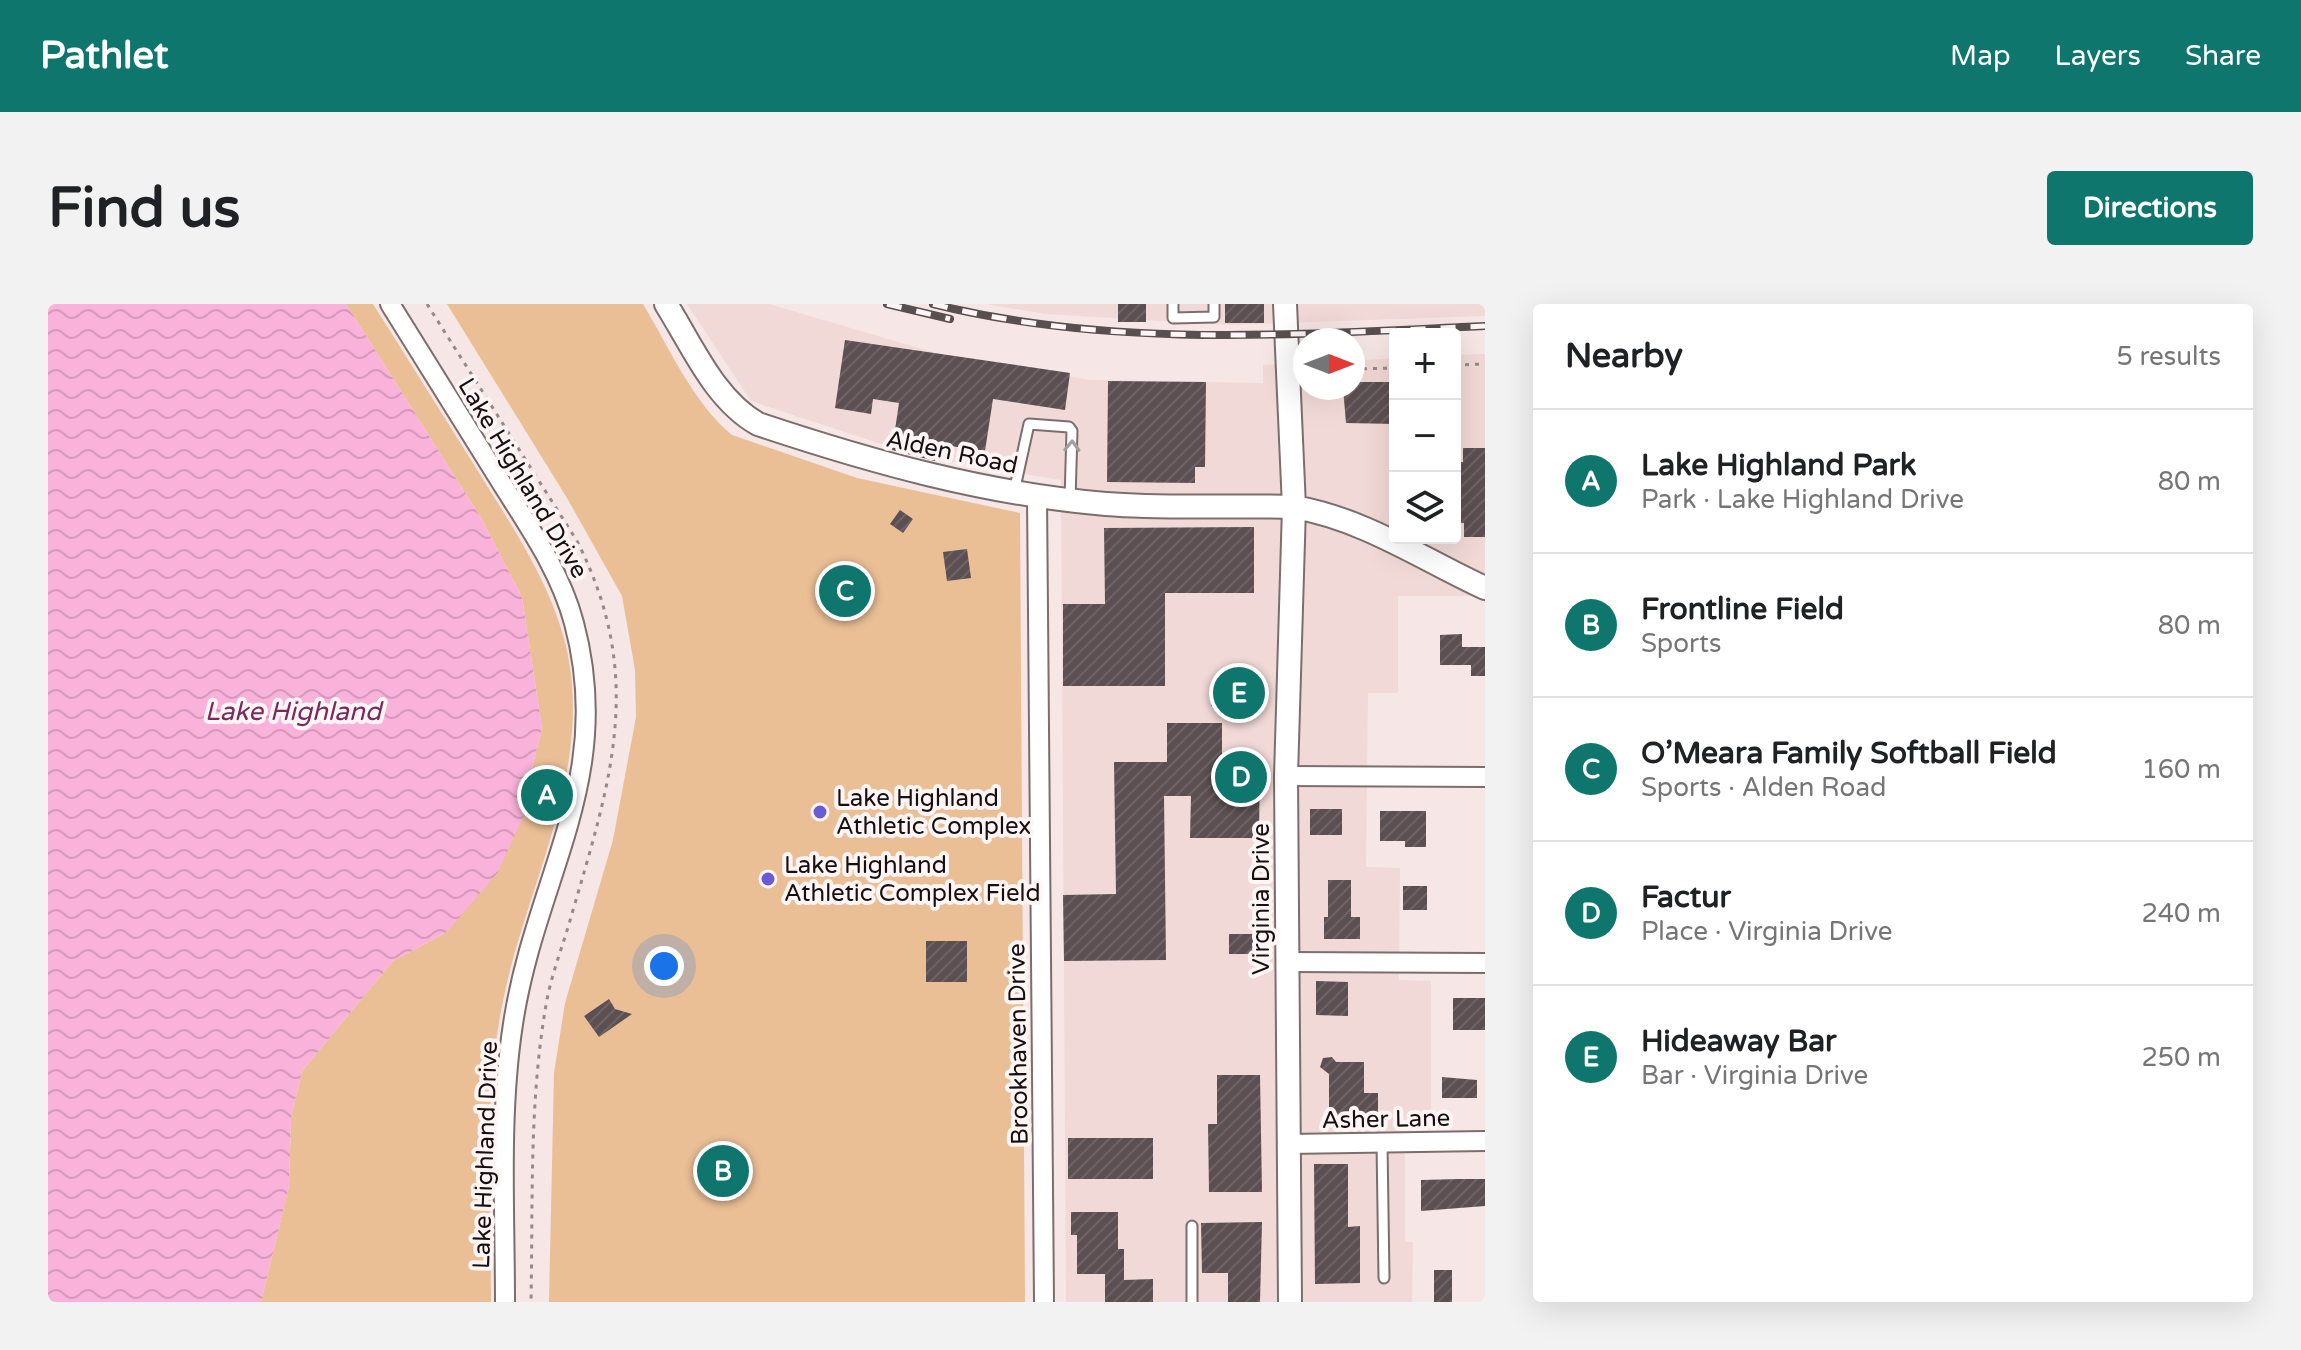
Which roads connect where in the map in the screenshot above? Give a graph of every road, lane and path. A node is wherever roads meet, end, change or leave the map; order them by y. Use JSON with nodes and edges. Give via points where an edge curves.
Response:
{"nodes":[{"id":1,"x":390,"y":304,"type":"edge"},
{"id":2,"x":427,"y":304,"type":"edge"},
{"id":3,"x":666,"y":304,"type":"edge"},
{"id":4,"x":1173,"y":304,"type":"edge"},
{"id":5,"x":1214,"y":304,"type":"edge"},
{"id":6,"x":1285,"y":304,"type":"edge"},
{"id":7,"x":1485,"y":364,"type":"edge"},
{"id":8,"x":1461,"y":365,"type":"edge"},
{"id":9,"x":1389,"y":368,"type":"edge"},
{"id":10,"x":1365,"y":369,"type":"edge"},
{"id":11,"x":1014,"y":493,"type":"junction"},
{"id":12,"x":1037,"y":497,"type":"junction"},
{"id":13,"x":1070,"y":500,"type":"junction"},
{"id":14,"x":1294,"y":507,"type":"junction"},
{"id":15,"x":1479,"y":581,"type":"edge"},
{"id":16,"x":1286,"y":776,"type":"junction"},
{"id":17,"x":1485,"y":777,"type":"edge"},
{"id":18,"x":1288,"y":962,"type":"junction"},
{"id":19,"x":1485,"y":963,"type":"edge"},
{"id":20,"x":1485,"y":1141,"type":"edge"},
{"id":21,"x":1382,"y":1143,"type":"junction"},
{"id":22,"x":1288,"y":1144,"type":"junction"},
{"id":23,"x":1192,"y":1226,"type":"dead end"},
{"id":24,"x":1384,"y":1278,"type":"dead end"},
{"id":25,"x":505,"y":1302,"type":"edge"},
{"id":26,"x":531,"y":1302,"type":"edge"},
{"id":27,"x":1044,"y":1302,"type":"edge"},
{"id":28,"x":1192,"y":1302,"type":"edge"},
{"id":29,"x":1290,"y":1302,"type":"edge"}],
"edges":[{"from":1,"to":25,"type":"street","name":"Lake Highland Drive","via":[[554,569],[575,623],[586,694],[579,792],[513,1023],[506,1119]]},
{"from":2,"to":26,"type":"path","via":[[597,579],[618,679],[617,729],[599,819],[544,1017],[534,1090]]},
{"from":3,"to":11,"type":"street","name":"Alden Road","via":[[722,394],[758,424],[893,467]]},
{"from":4,"to":5,"type":"lane","via":[[1173,318],[1214,317]]},
{"from":6,"to":14,"type":"street","name":"Virginia Drive"},
{"from":7,"to":8,"type":"path"},
{"from":9,"to":10,"type":"path"},
{"from":11,"to":12,"type":"street","name":"Alden Road"},
{"from":13,"to":11,"type":"lane","one_way":true,"via":[[1072,431],[1034,423],[1026,428]]},
{"from":12,"to":13,"type":"street","name":"Alden Road"},
{"from":12,"to":27,"type":"street","name":"Brookhaven Drive"},
{"from":13,"to":14,"type":"street","name":"Alden Road"},
{"from":14,"to":15,"type":"street","name":"Alden Road","via":[[1381,535]]},
{"from":14,"to":16,"type":"street","name":"Virginia Drive"},
{"from":16,"to":17,"type":"street"},
{"from":16,"to":18,"type":"street","name":"Virginia Drive"},
{"from":18,"to":19,"type":"street"},
{"from":18,"to":22,"type":"street","name":"Virginia Drive"},
{"from":20,"to":21,"type":"street","name":"Asher Lane"},
{"from":21,"to":22,"type":"street","name":"Asher Lane"},
{"from":21,"to":24,"type":"lane"},
{"from":22,"to":29,"type":"street","name":"Virginia Drive"},
{"from":23,"to":28,"type":"lane"}]}
